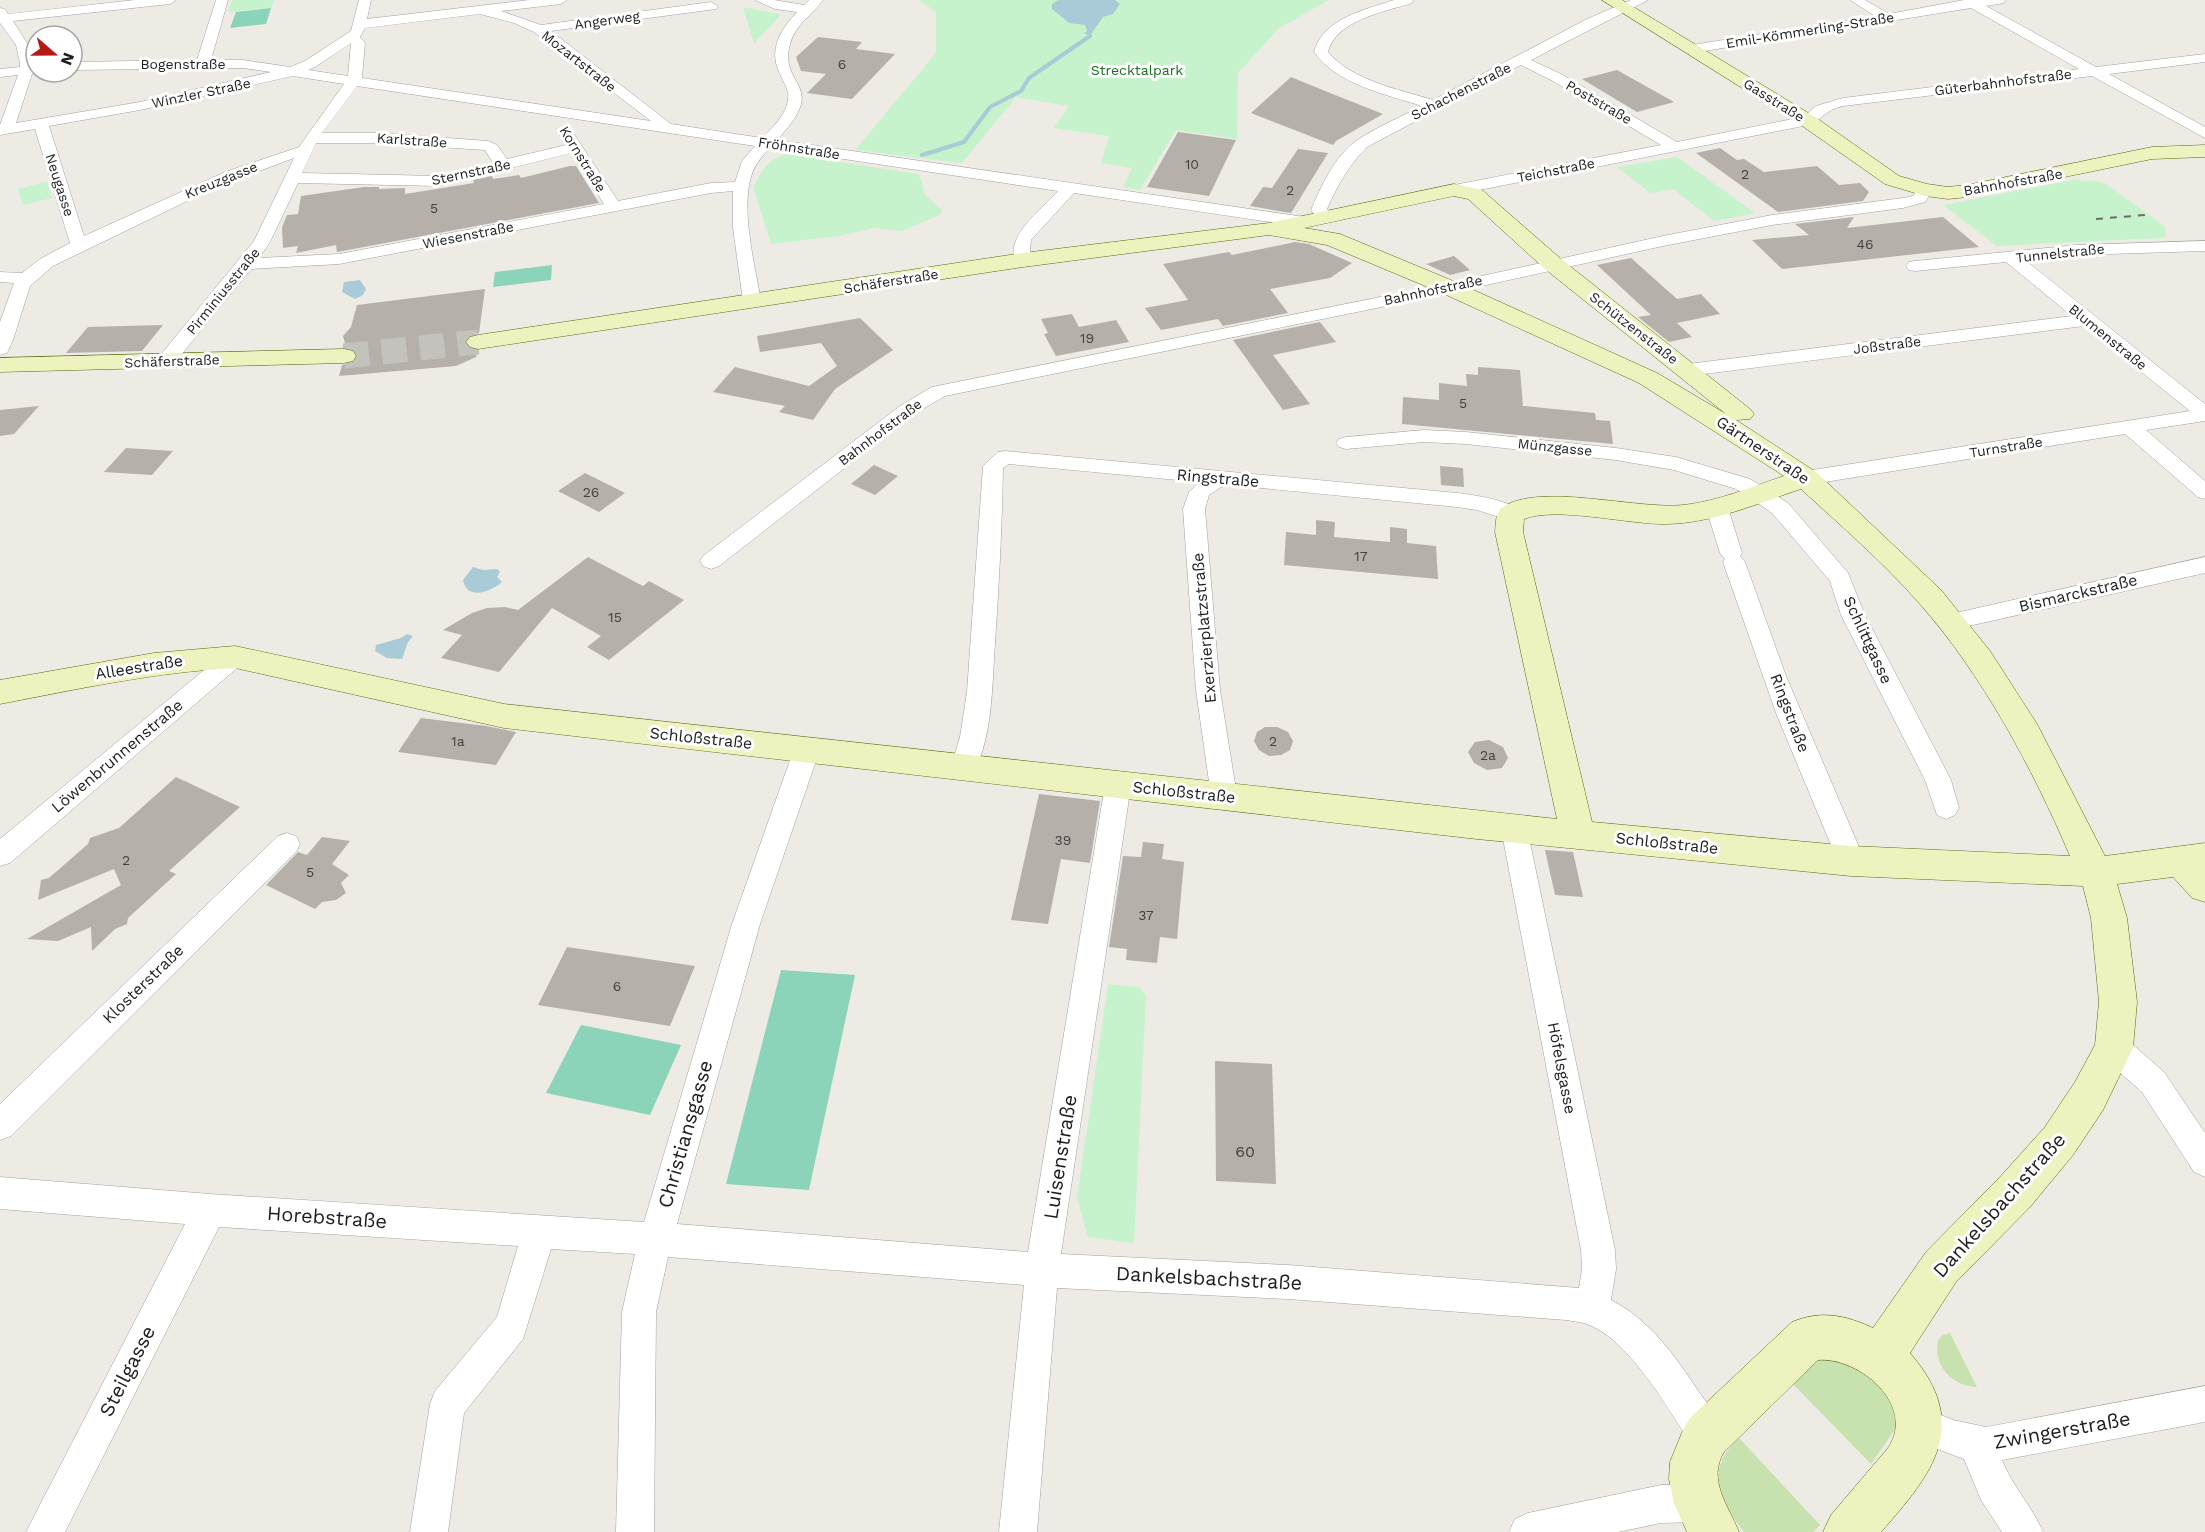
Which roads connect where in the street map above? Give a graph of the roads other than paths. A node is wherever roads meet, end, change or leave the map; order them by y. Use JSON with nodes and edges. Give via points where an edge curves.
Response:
{"nodes":[{"id":1,"x":170,"y":0,"type":"edge"},
{"id":2,"x":222,"y":0,"type":"edge"},
{"id":3,"x":365,"y":0,"type":"edge"},
{"id":4,"x":561,"y":0,"type":"edge"},
{"id":5,"x":761,"y":0,"type":"edge"},
{"id":6,"x":1407,"y":0,"type":"edge"},
{"id":7,"x":1642,"y":0,"type":"edge"},
{"id":8,"x":1856,"y":0,"type":"edge"},
{"id":9,"x":1999,"y":0,"type":"edge"},
{"id":10,"x":1969,"y":2,"type":"edge"},
{"id":11,"x":1616,"y":4,"type":"edge"},
{"id":12,"x":75,"y":5,"type":"edge"},
{"id":13,"x":812,"y":5,"type":"edge"},
{"id":14,"x":711,"y":6,"type":"dead end"},
{"id":15,"x":482,"y":10,"type":"junction"},
{"id":16,"x":1,"y":17,"type":"edge"},
{"id":17,"x":1886,"y":17,"type":"junction"},
{"id":18,"x":361,"y":24,"type":"junction"},
{"id":19,"x":538,"y":29,"type":"junction"},
{"id":20,"x":353,"y":37,"type":"junction"},
{"id":21,"x":24,"y":48,"type":"edge"},
{"id":22,"x":1692,"y":50,"type":"junction"},
{"id":23,"x":2205,"y":58,"type":"edge"},
{"id":24,"x":1521,"y":60,"type":"junction"},
{"id":25,"x":203,"y":63,"type":"junction"},
{"id":26,"x":84,"y":66,"type":"edge"},
{"id":27,"x":24,"y":70,"type":"edge"},
{"id":28,"x":294,"y":71,"type":"junction"},
{"id":29,"x":2095,"y":72,"type":"junction"},
{"id":30,"x":0,"y":73,"type":"edge"},
{"id":31,"x":353,"y":81,"type":"junction"},
{"id":32,"x":25,"y":84,"type":"edge"},
{"id":33,"x":1433,"y":105,"type":"junction"},
{"id":34,"x":553,"y":112,"type":"junction"},
{"id":35,"x":1808,"y":121,"type":"junction"},
{"id":36,"x":41,"y":124,"type":"junction"},
{"id":37,"x":669,"y":128,"type":"junction"},
{"id":38,"x":3,"y":130,"type":"edge"},
{"id":39,"x":2205,"y":133,"type":"edge"},
{"id":40,"x":765,"y":143,"type":"junction"},
{"id":41,"x":308,"y":144,"type":"junction"},
{"id":42,"x":575,"y":147,"type":"junction"},
{"id":43,"x":1675,"y":147,"type":"junction"},
{"id":44,"x":2205,"y":151,"type":"edge"},
{"id":45,"x":749,"y":162,"type":"junction"},
{"id":46,"x":503,"y":166,"type":"junction"},
{"id":47,"x":292,"y":178,"type":"junction"},
{"id":48,"x":740,"y":186,"type":"junction"},
{"id":49,"x":1070,"y":188,"type":"junction"},
{"id":50,"x":1454,"y":190,"type":"junction"},
{"id":51,"x":1926,"y":190,"type":"junction"},
{"id":52,"x":689,"y":193,"type":"junction"},
{"id":53,"x":614,"y":207,"type":"junction"},
{"id":54,"x":1324,"y":218,"type":"junction"},
{"id":55,"x":1269,"y":229,"type":"junction"},
{"id":56,"x":1332,"y":239,"type":"junction"},
{"id":57,"x":79,"y":245,"type":"junction"},
{"id":58,"x":2205,"y":246,"type":"edge"},
{"id":59,"x":2011,"y":258,"type":"junction"},
{"id":60,"x":1023,"y":260,"type":"junction"},
{"id":61,"x":246,"y":264,"type":"junction"},
{"id":62,"x":1553,"y":264,"type":"junction"},
{"id":63,"x":1915,"y":266,"type":"dead end"},
{"id":64,"x":0,"y":277,"type":"edge"},
{"id":65,"x":26,"y":279,"type":"junction"},
{"id":66,"x":1450,"y":288,"type":"junction"},
{"id":67,"x":752,"y":301,"type":"junction"},
{"id":68,"x":2087,"y":321,"type":"junction"},
{"id":69,"x":478,"y":342,"type":"tunnel mouth"},
{"id":70,"x":0,"y":349,"type":"edge"},
{"id":71,"x":344,"y":356,"type":"tunnel mouth"},
{"id":72,"x":165,"y":362,"type":"junction"},
{"id":73,"x":0,"y":365,"type":"edge"},
{"id":74,"x":1688,"y":370,"type":"junction"},
{"id":75,"x":2205,"y":415,"type":"edge"},
{"id":76,"x":2131,"y":428,"type":"junction"},
{"id":77,"x":1346,"y":443,"type":"dead end"},
{"id":78,"x":1806,"y":478,"type":"junction"},
{"id":79,"x":1228,"y":479,"type":"junction"},
{"id":80,"x":2205,"y":492,"type":"edge"},
{"id":81,"x":1758,"y":493,"type":"junction"},
{"id":82,"x":1717,"y":508,"type":"junction"},
{"id":83,"x":1511,"y":514,"type":"junction"},
{"id":84,"x":711,"y":561,"type":"dead end"},
{"id":85,"x":2205,"y":565,"type":"edge"},
{"id":86,"x":1951,"y":622,"type":"junction"},
{"id":87,"x":235,"y":657,"type":"junction"},
{"id":88,"x":279,"y":666,"type":"joint"},
{"id":89,"x":0,"y":692,"type":"edge"},
{"id":90,"x":807,"y":749,"type":"junction"},
{"id":91,"x":968,"y":753,"type":"junction"},
{"id":92,"x":1118,"y":784,"type":"junction"},
{"id":93,"x":1224,"y":796,"type":"junction"},
{"id":94,"x":1944,"y":802,"type":"dead end"},
{"id":95,"x":1514,"y":828,"type":"junction"},
{"id":96,"x":1578,"y":834,"type":"junction"},
{"id":97,"x":287,"y":844,"type":"dead end"},
{"id":98,"x":0,"y":855,"type":"edge"},
{"id":99,"x":2193,"y":859,"type":"edge"},
{"id":100,"x":1851,"y":861,"type":"junction"},
{"id":101,"x":2095,"y":872,"type":"junction"},
{"id":102,"x":2205,"y":887,"type":"edge"},
{"id":103,"x":2114,"y":1048,"type":"junction"},
{"id":104,"x":0,"y":1125,"type":"edge"},
{"id":105,"x":2205,"y":1161,"type":"edge"},
{"id":106,"x":0,"y":1193,"type":"edge"},
{"id":107,"x":210,"y":1210,"type":"junction"},
{"id":108,"x":539,"y":1231,"type":"junction"},
{"id":109,"x":654,"y":1239,"type":"junction"},
{"id":110,"x":1042,"y":1270,"type":"junction"},
{"id":111,"x":1592,"y":1308,"type":"junction"},
{"id":112,"x":1880,"y":1358,"type":"junction"},
{"id":113,"x":2205,"y":1404,"type":"edge"},
{"id":114,"x":1921,"y":1425,"type":"junction"},
{"id":115,"x":1707,"y":1435,"type":"junction"},
{"id":116,"x":1976,"y":1443,"type":"junction"},
{"id":117,"x":1706,"y":1517,"type":"edge"},
{"id":118,"x":45,"y":1532,"type":"edge"},
{"id":119,"x":429,"y":1532,"type":"edge"},
{"id":120,"x":635,"y":1532,"type":"edge"},
{"id":121,"x":1018,"y":1532,"type":"edge"},
{"id":122,"x":1528,"y":1532,"type":"edge"},
{"id":123,"x":1848,"y":1532,"type":"edge"},
{"id":124,"x":2024,"y":1532,"type":"edge"}],
"edges":[{"from":1,"to":12,"type":"street"},
{"from":2,"to":25,"type":"street"},
{"from":3,"to":18,"type":"street","name":"Winzler Straße"},
{"from":4,"to":15,"type":"street"},
{"from":5,"to":13,"type":"street","via":[[780,6]]},
{"from":6,"to":33,"type":"street","via":[[1332,30],[1322,42],[1321,52],[1334,67],[1349,75]]},
{"from":7,"to":11,"type":"street","name":"Schachenstraße"},
{"from":8,"to":17,"type":"street"},
{"from":9,"to":10,"type":"street","name":"Emil-Kömmerling-Straße"},
{"from":10,"to":17,"type":"street","name":"Emil-Kömmerling-Straße"},
{"from":10,"to":29,"type":"street"},
{"from":11,"to":22,"type":"main road","name":"Gasstraße"},
{"from":11,"to":24,"type":"street","name":"Schachenstraße"},
{"from":12,"to":16,"type":"street"},
{"from":13,"to":40,"type":"street","name":"Wiesenstraße","via":[[791,27],[780,50],[784,71],[794,87],[795,104]]},
{"from":14,"to":19,"type":"street","name":"Angerweg"},
{"from":15,"to":18,"type":"street"},
{"from":15,"to":19,"type":"street","name":"Mozartstraße"},
{"from":16,"to":21,"type":"street"},
{"from":17,"to":22,"type":"street","name":"Emil-Kömmerling-Straße"},
{"from":18,"to":20,"type":"street","name":"Winzler Straße"},
{"from":19,"to":37,"type":"street","name":"Mozartstraße"},
{"from":20,"to":28,"type":"street","name":"Winzler Straße"},
{"from":20,"to":31,"type":"street","via":[[358,43]]},
{"from":22,"to":35,"type":"main road","name":"Gasstraße"},
{"from":23,"to":29,"type":"street","name":"Güterbahnhofstraße"},
{"from":24,"to":33,"type":"street","name":"Schachenstraße"},
{"from":24,"to":43,"type":"street","name":"Poststraße"},
{"from":25,"to":26,"type":"street","name":"Bogenstraße"},
{"from":25,"to":28,"type":"street","name":"Bogenstraße"},
{"from":27,"to":30,"type":"street"},
{"from":28,"to":31,"type":"street","name":"Fröhnstraße"},
{"from":28,"to":36,"type":"street","name":"Winzler Straße","via":[[195,95]]},
{"from":29,"to":35,"type":"street","name":"Güterbahnhofstraße","via":[[1849,101],[1822,107]]},
{"from":29,"to":39,"type":"street"},
{"from":31,"to":34,"type":"street","name":"Fröhnstraße"},
{"from":31,"to":41,"type":"street"},
{"from":32,"to":38,"type":"street"},
{"from":33,"to":54,"type":"street","name":"Schachenstraße","via":[[1356,149],[1323,200],[1319,210]]},
{"from":34,"to":37,"type":"street","name":"Fröhnstraße"},
{"from":34,"to":42,"type":"street","name":"Kornstraße"},
{"from":35,"to":43,"type":"street","name":"Teichstraße"},
{"from":35,"to":51,"type":"main road","name":"Gasstraße","via":[[1876,171],[1904,185]]},
{"from":36,"to":38,"type":"street","name":"Winzler Straße"},
{"from":36,"to":57,"type":"street","name":"Neugasse"},
{"from":37,"to":40,"type":"street","name":"Fröhnstraße"},
{"from":40,"to":45,"type":"street","name":"Wiesenstraße"},
{"from":40,"to":49,"type":"street","name":"Fröhnstraße"},
{"from":41,"to":46,"type":"street","name":"Karlstraße","via":[[379,138],[488,146]]},
{"from":41,"to":47,"type":"street","name":"Pirminiusstraße"},
{"from":41,"to":57,"type":"street","name":"Kreuzgasse","via":[[178,198]]},
{"from":42,"to":46,"type":"street","name":"Sternstraße"},
{"from":42,"to":53,"type":"street","name":"Kornstraße"},
{"from":43,"to":50,"type":"street","name":"Teichstraße"},
{"from":44,"to":51,"type":"main road","name":"Bahnhofstraße","via":[[2152,153],[1967,191]]},
{"from":45,"to":48,"type":"street","name":"Wiesenstraße"},
{"from":45,"to":52,"type":"street","name":"Wiesenstraße"},
{"from":46,"to":47,"type":"street","name":"Sternstraße","via":[[429,182]]},
{"from":47,"to":61,"type":"street","name":"Pirminiusstraße","via":[[262,242]]},
{"from":48,"to":52,"type":"street","name":"Wiesenstraße"},
{"from":48,"to":67,"type":"street"},
{"from":49,"to":54,"type":"street","name":"Fröhnstraße"},
{"from":49,"to":60,"type":"street","via":[[1023,239]]},
{"from":50,"to":54,"type":"main road","name":"Teichstraße"},
{"from":50,"to":62,"type":"main road","name":"Schützenstraße","via":[[1475,194]]},
{"from":51,"to":62,"type":"street","name":"Bahnhofstraße","via":[[1919,199],[1903,203],[1772,220]]},
{"from":52,"to":53,"type":"street","name":"Wiesenstraße"},
{"from":53,"to":61,"type":"street","name":"Wiesenstraße","via":[[339,259]]},
{"from":54,"to":55,"type":"main road","name":"Schäferstraße"},
{"from":54,"to":56,"type":"main road"},
{"from":55,"to":56,"type":"main road","name":"Gärtnerstraße"},
{"from":55,"to":60,"type":"main road","name":"Schäferstraße"},
{"from":56,"to":66,"type":"main road","name":"Gärtnerstraße"},
{"from":57,"to":65,"type":"street","name":"Kreuzgasse"},
{"from":58,"to":59,"type":"street","name":"Tunnelstraße","via":[[2116,247]]},
{"from":59,"to":63,"type":"street","name":"Tunnelstraße"},
{"from":59,"to":68,"type":"street","name":"Blumenstraße"},
{"from":60,"to":67,"type":"main road","name":"Schäferstraße"},
{"from":61,"to":72,"type":"street","name":"Pirminiusstraße"},
{"from":62,"to":66,"type":"street","name":"Bahnhofstraße"},
{"from":62,"to":74,"type":"main road","name":"Schützenstraße"},
{"from":64,"to":65,"type":"street"},
{"from":65,"to":70,"type":"street"},
{"from":66,"to":78,"type":"main road","name":"Gärtnerstraße","via":[[1648,378]]},
{"from":66,"to":84,"type":"street","name":"Bahnhofstraße","via":[[939,391],[906,410]]},
{"from":67,"to":69,"type":"main road","name":"Schäferstraße"},
{"from":68,"to":74,"type":"street","name":"Joßstraße"},
{"from":68,"to":75,"type":"street","name":"Blumenstraße"},
{"from":71,"to":72,"type":"main road","name":"Schäferstraße"},
{"from":72,"to":73,"type":"main road","name":"Schäferstraße"},
{"from":74,"to":78,"type":"main road","name":"Schützenstraße","via":[[1763,431]]},
{"from":75,"to":76,"type":"street","name":"Turnstraße"},
{"from":76,"to":78,"type":"street","name":"Turnstraße"},
{"from":76,"to":80,"type":"street"},
{"from":77,"to":81,"type":"street","name":"Münzgasse","via":[[1455,437],[1616,453],[1676,464],[1743,484]]},
{"from":78,"to":81,"type":"main road"},
{"from":78,"to":86,"type":"main road","name":"Gärtnerstraße","via":[[1905,570]]},
{"from":79,"to":83,"type":"street","name":"Ringstraße","via":[[1480,503]]},
{"from":79,"to":91,"type":"street","name":"Ringstraße","via":[[1005,457],[997,461],[993,466],[979,702]]},
{"from":79,"to":93,"type":"street","name":"Exerzierplatzstraße","via":[[1198,492],[1194,508],[1208,690]]},
{"from":81,"to":82,"type":"main road"},
{"from":81,"to":94,"type":"street","name":"Schlittgasse","via":[[1780,508],[1840,578],[1853,615],[1938,780]]},
{"from":82,"to":83,"type":"main road","via":[[1667,515],[1529,507]]},
{"from":82,"to":100,"type":"street","name":"Ringstraße","via":[[1777,680]]},
{"from":83,"to":96,"type":"main road","via":[[1509,532]]},
{"from":85,"to":86,"type":"street","name":"Bismarckstraße"},
{"from":86,"to":101,"type":"main road","name":"Gärtnerstraße","via":[[2026,733]]},
{"from":87,"to":88,"type":"main road","name":"Alleestraße"},
{"from":87,"to":89,"type":"main road","name":"Alleestraße","via":[[182,660]]},
{"from":87,"to":98,"type":"street","name":"Löwenbrunnenstraße"},
{"from":88,"to":90,"type":"main road","name":"Schloßstraße","via":[[504,716]]},
{"from":90,"to":91,"type":"main road","name":"Schloßstraße"},
{"from":90,"to":109,"type":"street","name":"Christiansgasse","via":[[746,924]]},
{"from":91,"to":92,"type":"main road","name":"Schloßstraße"},
{"from":92,"to":93,"type":"main road","name":"Schloßstraße"},
{"from":92,"to":110,"type":"street","name":"Luisenstraße"},
{"from":93,"to":95,"type":"main road","name":"Schloßstraße"},
{"from":95,"to":96,"type":"main road","name":"Schloßstraße"},
{"from":95,"to":111,"type":"street","name":"Höfelsgasse","via":[[1598,1251]]},
{"from":96,"to":100,"type":"main road","name":"Schloßstraße"},
{"from":97,"to":104,"type":"street","name":"Klosterstraße"},
{"from":99,"to":101,"type":"main road","name":"Schloßstraße"},
{"from":99,"to":102,"type":"main road"},
{"from":100,"to":101,"type":"main road","name":"Schloßstraße"},
{"from":101,"to":103,"type":"main road","name":"Dankelsbachstraße","via":[[2109,918],[2116,972]]},
{"from":103,"to":105,"type":"street","via":[[2153,1082]]},
{"from":103,"to":112,"type":"main road","name":"Dankelsbachstraße","via":[[2059,1141],[1941,1267]]},
{"from":106,"to":107,"type":"street","name":"Horebstraße"},
{"from":107,"to":108,"type":"street","name":"Horebstraße"},
{"from":107,"to":118,"type":"street","name":"Steilgasse"},
{"from":108,"to":109,"type":"street","name":"Horebstraße"},
{"from":108,"to":119,"type":"street","via":[[511,1327],[448,1404]]},
{"from":109,"to":110,"type":"street","name":"Dankelsbachstraße"},
{"from":109,"to":120,"type":"street","name":"Christiansgasse","via":[[639,1312]]},
{"from":110,"to":111,"type":"street","name":"Dankelsbachstraße","via":[[1288,1282]]},
{"from":110,"to":121,"type":"street","name":"Luisenstraße"},
{"from":111,"to":115,"type":"street","name":"Dankelsbachstraße","via":[[1623,1326],[1654,1359]]},
{"from":112,"to":114,"type":"main road","via":[[1908,1390]]},
{"from":112,"to":115,"type":"main road","via":[[1847,1341],[1821,1335],[1808,1338]]},
{"from":113,"to":116,"type":"street","name":"Zwingerstraße","via":[[1986,1445]]},
{"from":114,"to":116,"type":"street","name":"Zwingerstraße"},
{"from":114,"to":123,"type":"main road","via":[[1913,1453]]},
{"from":115,"to":117,"type":"main road","via":[[1694,1462],[1693,1479]]},
{"from":116,"to":124,"type":"street","via":[[1994,1487]]},
{"from":117,"to":122,"type":"street","via":[[1661,1504]]}]}
